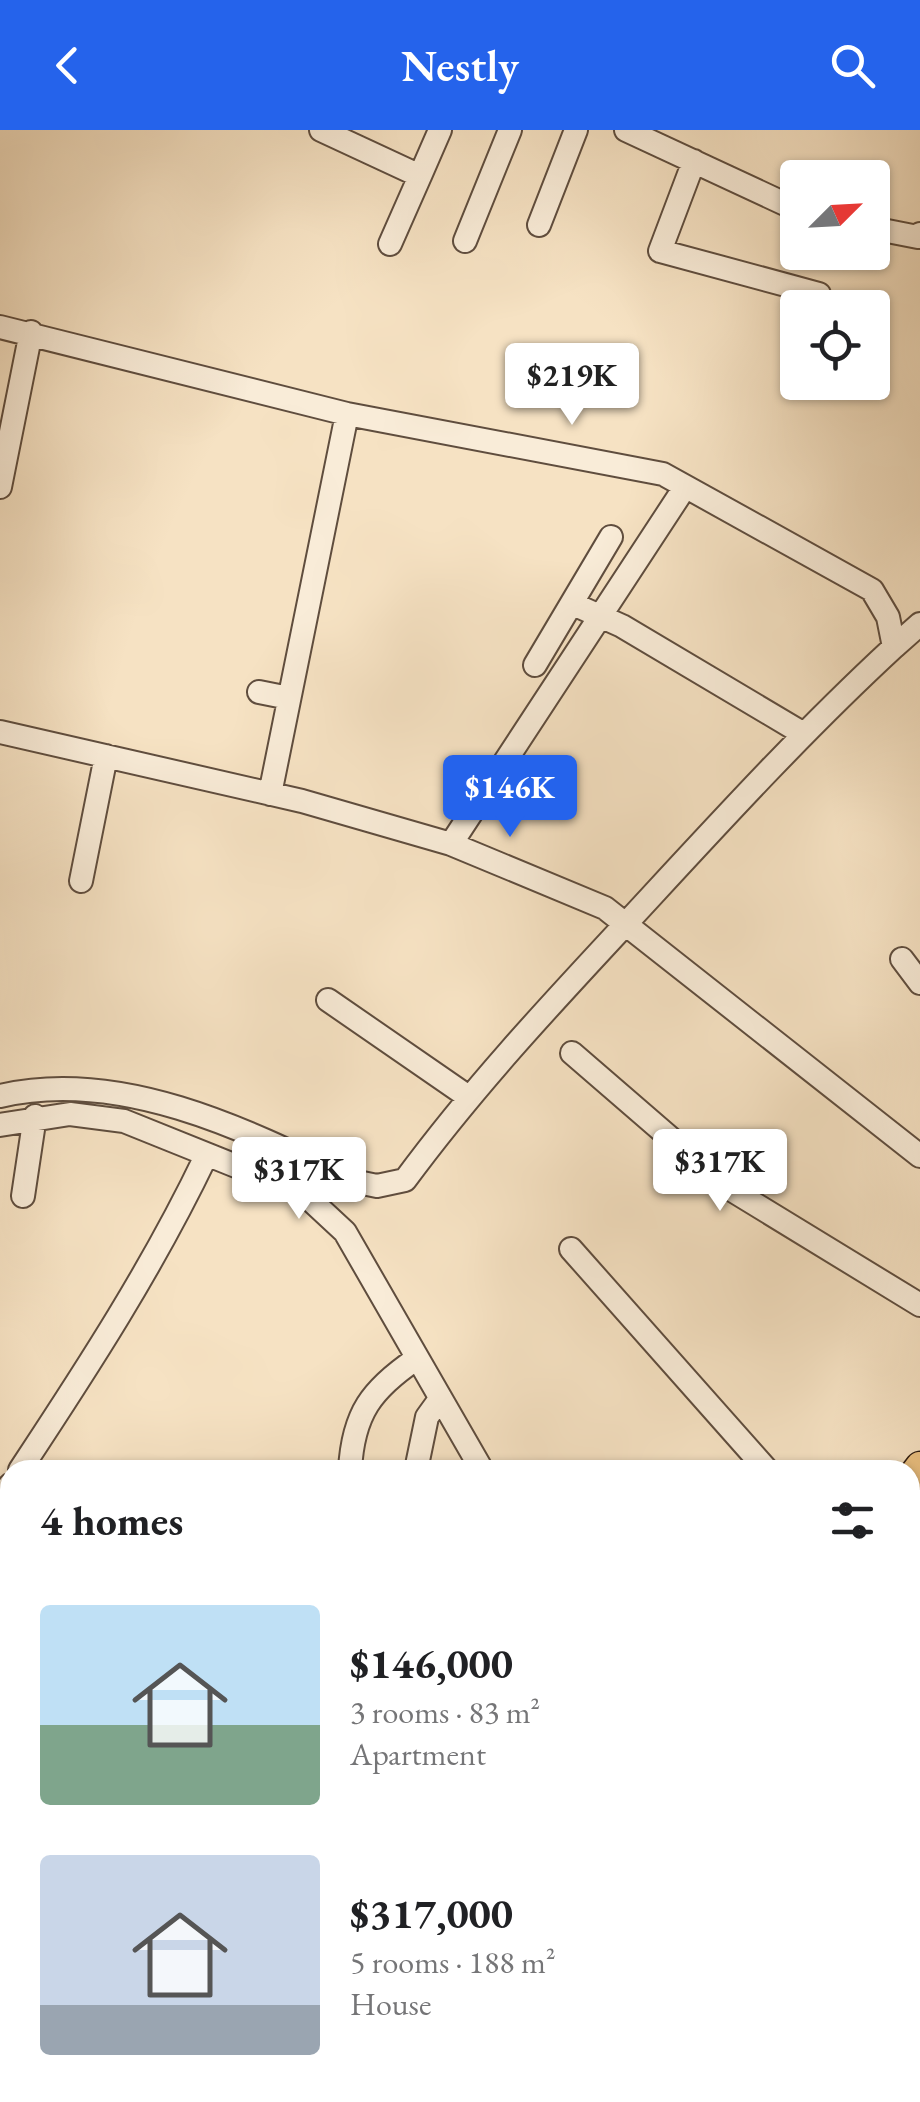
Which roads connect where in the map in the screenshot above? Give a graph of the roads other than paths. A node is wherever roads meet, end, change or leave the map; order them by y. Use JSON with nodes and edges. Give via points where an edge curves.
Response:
{"nodes":[{"id":1,"x":321,"y":130,"type":"edge"},
{"id":2,"x":440,"y":130,"type":"edge"},
{"id":3,"x":510,"y":130,"type":"edge"},
{"id":4,"x":576,"y":130,"type":"edge"},
{"id":5,"x":626,"y":130,"type":"edge"},
{"id":6,"x":653,"y":136,"type":"edge"},
{"id":7,"x":360,"y":138,"type":"edge"},
{"id":8,"x":694,"y":160,"type":"junction"},
{"id":9,"x":420,"y":176,"type":"junction"},
{"id":10,"x":780,"y":201,"type":"edge"},
{"id":11,"x":539,"y":225,"type":"dead end"},
{"id":12,"x":890,"y":232,"type":"edge"},
{"id":13,"x":920,"y":234,"type":"edge"},
{"id":14,"x":465,"y":241,"type":"dead end"},
{"id":15,"x":390,"y":244,"type":"dead end"},
{"id":16,"x":803,"y":290,"type":"edge"},
{"id":17,"x":0,"y":328,"type":"edge"},
{"id":18,"x":31,"y":332,"type":"junction"},
{"id":19,"x":346,"y":414,"type":"junction"},
{"id":20,"x":0,"y":487,"type":"edge"},
{"id":21,"x":685,"y":487,"type":"junction"},
{"id":22,"x":612,"y":536,"type":"dead end"},
{"id":23,"x":573,"y":604,"type":"junction"},
{"id":24,"x":604,"y":616,"type":"junction"},
{"id":25,"x":920,"y":624,"type":"edge"},
{"id":26,"x":894,"y":647,"type":"junction"},
{"id":27,"x":535,"y":666,"type":"dead end"},
{"id":28,"x":260,"y":692,"type":"dead end"},
{"id":29,"x":290,"y":698,"type":"junction"},
{"id":30,"x":0,"y":732,"type":"edge"},
{"id":31,"x":802,"y":733,"type":"junction"},
{"id":32,"x":106,"y":756,"type":"junction"},
{"id":33,"x":270,"y":794,"type":"junction"},
{"id":34,"x":451,"y":844,"type":"junction"},
{"id":35,"x":81,"y":881,"type":"dead end"},
{"id":36,"x":625,"y":924,"type":"junction"},
{"id":37,"x":902,"y":959,"type":"dead end"},
{"id":38,"x":920,"y":982,"type":"edge"},
{"id":39,"x":328,"y":1000,"type":"dead end"},
{"id":40,"x":572,"y":1053,"type":"dead end"},
{"id":41,"x":0,"y":1096,"type":"edge"},
{"id":42,"x":467,"y":1096,"type":"junction"},
{"id":43,"x":35,"y":1116,"type":"junction"},
{"id":44,"x":1,"y":1120,"type":"edge"},
{"id":45,"x":206,"y":1156,"type":"junction"},
{"id":46,"x":920,"y":1156,"type":"edge"},
{"id":47,"x":24,"y":1196,"type":"dead end"},
{"id":48,"x":571,"y":1249,"type":"dead end"},
{"id":49,"x":920,"y":1305,"type":"edge"},
{"id":50,"x":416,"y":1359,"type":"junction"},
{"id":51,"x":440,"y":1399,"type":"junction"},
{"id":52,"x":27,"y":1460,"type":"edge"},
{"id":53,"x":352,"y":1460,"type":"edge"},
{"id":54,"x":418,"y":1460,"type":"edge"},
{"id":55,"x":476,"y":1460,"type":"edge"},
{"id":56,"x":758,"y":1460,"type":"edge"}],
"edges":[{"from":1,"to":7,"type":"street"},
{"from":2,"to":9,"type":"street"},
{"from":3,"to":14,"type":"street"},
{"from":4,"to":11,"type":"street"},
{"from":5,"to":6,"type":"street"},
{"from":6,"to":8,"type":"street"},
{"from":7,"to":9,"type":"street"},
{"from":8,"to":10,"type":"street"},
{"from":8,"to":16,"type":"street","via":[[660,251]]},
{"from":9,"to":15,"type":"street"},
{"from":12,"to":13,"type":"street"},
{"from":17,"to":18,"type":"street"},
{"from":18,"to":19,"type":"street"},
{"from":18,"to":20,"type":"street"},
{"from":19,"to":21,"type":"street","via":[[664,474]]},
{"from":19,"to":29,"type":"street"},
{"from":21,"to":24,"type":"street"},
{"from":21,"to":26,"type":"street","via":[[872,590]]},
{"from":22,"to":23,"type":"street"},
{"from":23,"to":24,"type":"street"},
{"from":23,"to":27,"type":"street"},
{"from":24,"to":31,"type":"street"},
{"from":24,"to":34,"type":"street"},
{"from":25,"to":26,"type":"street"},
{"from":26,"to":31,"type":"street"},
{"from":28,"to":29,"type":"street"},
{"from":29,"to":33,"type":"street"},
{"from":30,"to":32,"type":"street"},
{"from":31,"to":36,"type":"street"},
{"from":32,"to":33,"type":"street"},
{"from":32,"to":35,"type":"street"},
{"from":33,"to":34,"type":"street"},
{"from":34,"to":36,"type":"street","via":[[605,908]]},
{"from":36,"to":42,"type":"street"},
{"from":36,"to":46,"type":"street"},
{"from":37,"to":38,"type":"street"},
{"from":39,"to":42,"type":"street"},
{"from":40,"to":49,"type":"street","via":[[726,1187]]},
{"from":41,"to":42,"type":"street","via":[[40,1086],[142,1097],[376,1186],[405,1180]]},
{"from":43,"to":44,"type":"street"},
{"from":43,"to":45,"type":"street","via":[[124,1121]]},
{"from":43,"to":47,"type":"street"},
{"from":45,"to":50,"type":"street","via":[[303,1192],[328,1212]]},
{"from":45,"to":52,"type":"street","via":[[136,1292]]},
{"from":48,"to":56,"type":"street"},
{"from":50,"to":51,"type":"street"},
{"from":50,"to":53,"type":"street","via":[[378,1385],[363,1412]]},
{"from":51,"to":54,"type":"street","via":[[427,1418]]},
{"from":51,"to":55,"type":"street"}]}
